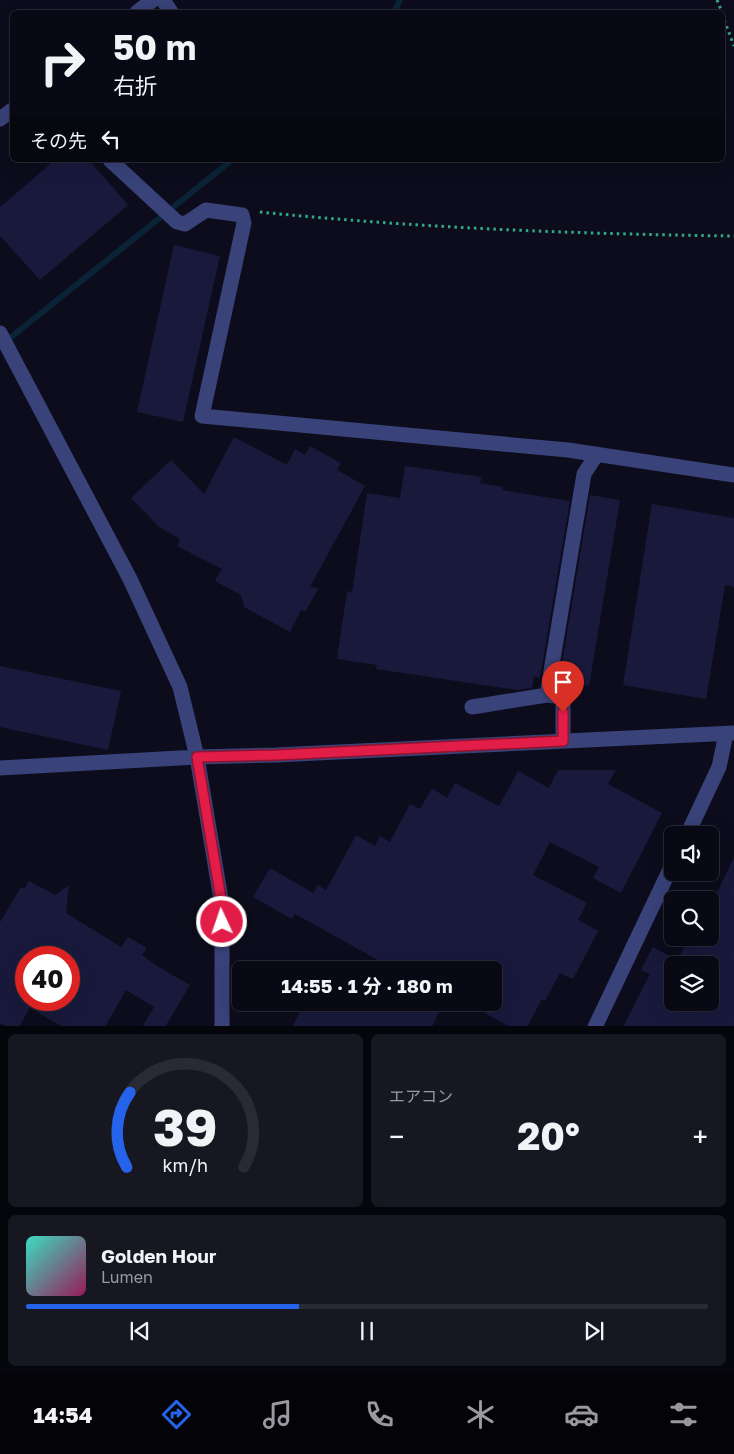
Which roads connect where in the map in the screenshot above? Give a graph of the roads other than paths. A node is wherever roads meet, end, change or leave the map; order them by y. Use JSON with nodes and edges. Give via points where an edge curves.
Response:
{"nodes":[{"id":1,"x":153,"y":0,"type":"edge"},
{"id":2,"x":140,"y":10,"type":"edge"},
{"id":3,"x":112,"y":162,"type":"edge"},
{"id":4,"x":0,"y":332,"type":"edge"},
{"id":5,"x":597,"y":454,"type":"junction"},
{"id":6,"x":734,"y":475,"type":"edge"},
{"id":7,"x":547,"y":695,"type":"junction"},
{"id":8,"x":472,"y":707,"type":"dead end"},
{"id":9,"x":730,"y":734,"type":"edge"},
{"id":10,"x":563,"y":741,"type":"junction"},
{"id":11,"x":197,"y":757,"type":"junction"},
{"id":12,"x":0,"y":768,"type":"edge"},
{"id":13,"x":691,"y":826,"type":"edge"},
{"id":14,"x":664,"y":881,"type":"edge"},
{"id":15,"x":222,"y":1026,"type":"edge"},
{"id":16,"x":595,"y":1026,"type":"edge"}],
"edges":[{"from":1,"to":2,"type":"street"},
{"from":3,"to":5,"type":"street","via":[[177,222],[185,224],[206,210],[242,215],[244,223],[202,416]]},
{"from":4,"to":11,"type":"street","via":[[134,588],[180,688]]},
{"from":5,"to":6,"type":"street"},
{"from":5,"to":7,"type":"street","via":[[584,474]]},
{"from":7,"to":8,"type":"street"},
{"from":7,"to":10,"type":"street","via":[[563,697]]},
{"from":9,"to":10,"type":"street"},
{"from":9,"to":13,"type":"street","via":[[719,767]]},
{"from":10,"to":11,"type":"street"},
{"from":11,"to":12,"type":"street"},
{"from":11,"to":15,"type":"street","via":[[222,905]]},
{"from":14,"to":16,"type":"street"}]}
